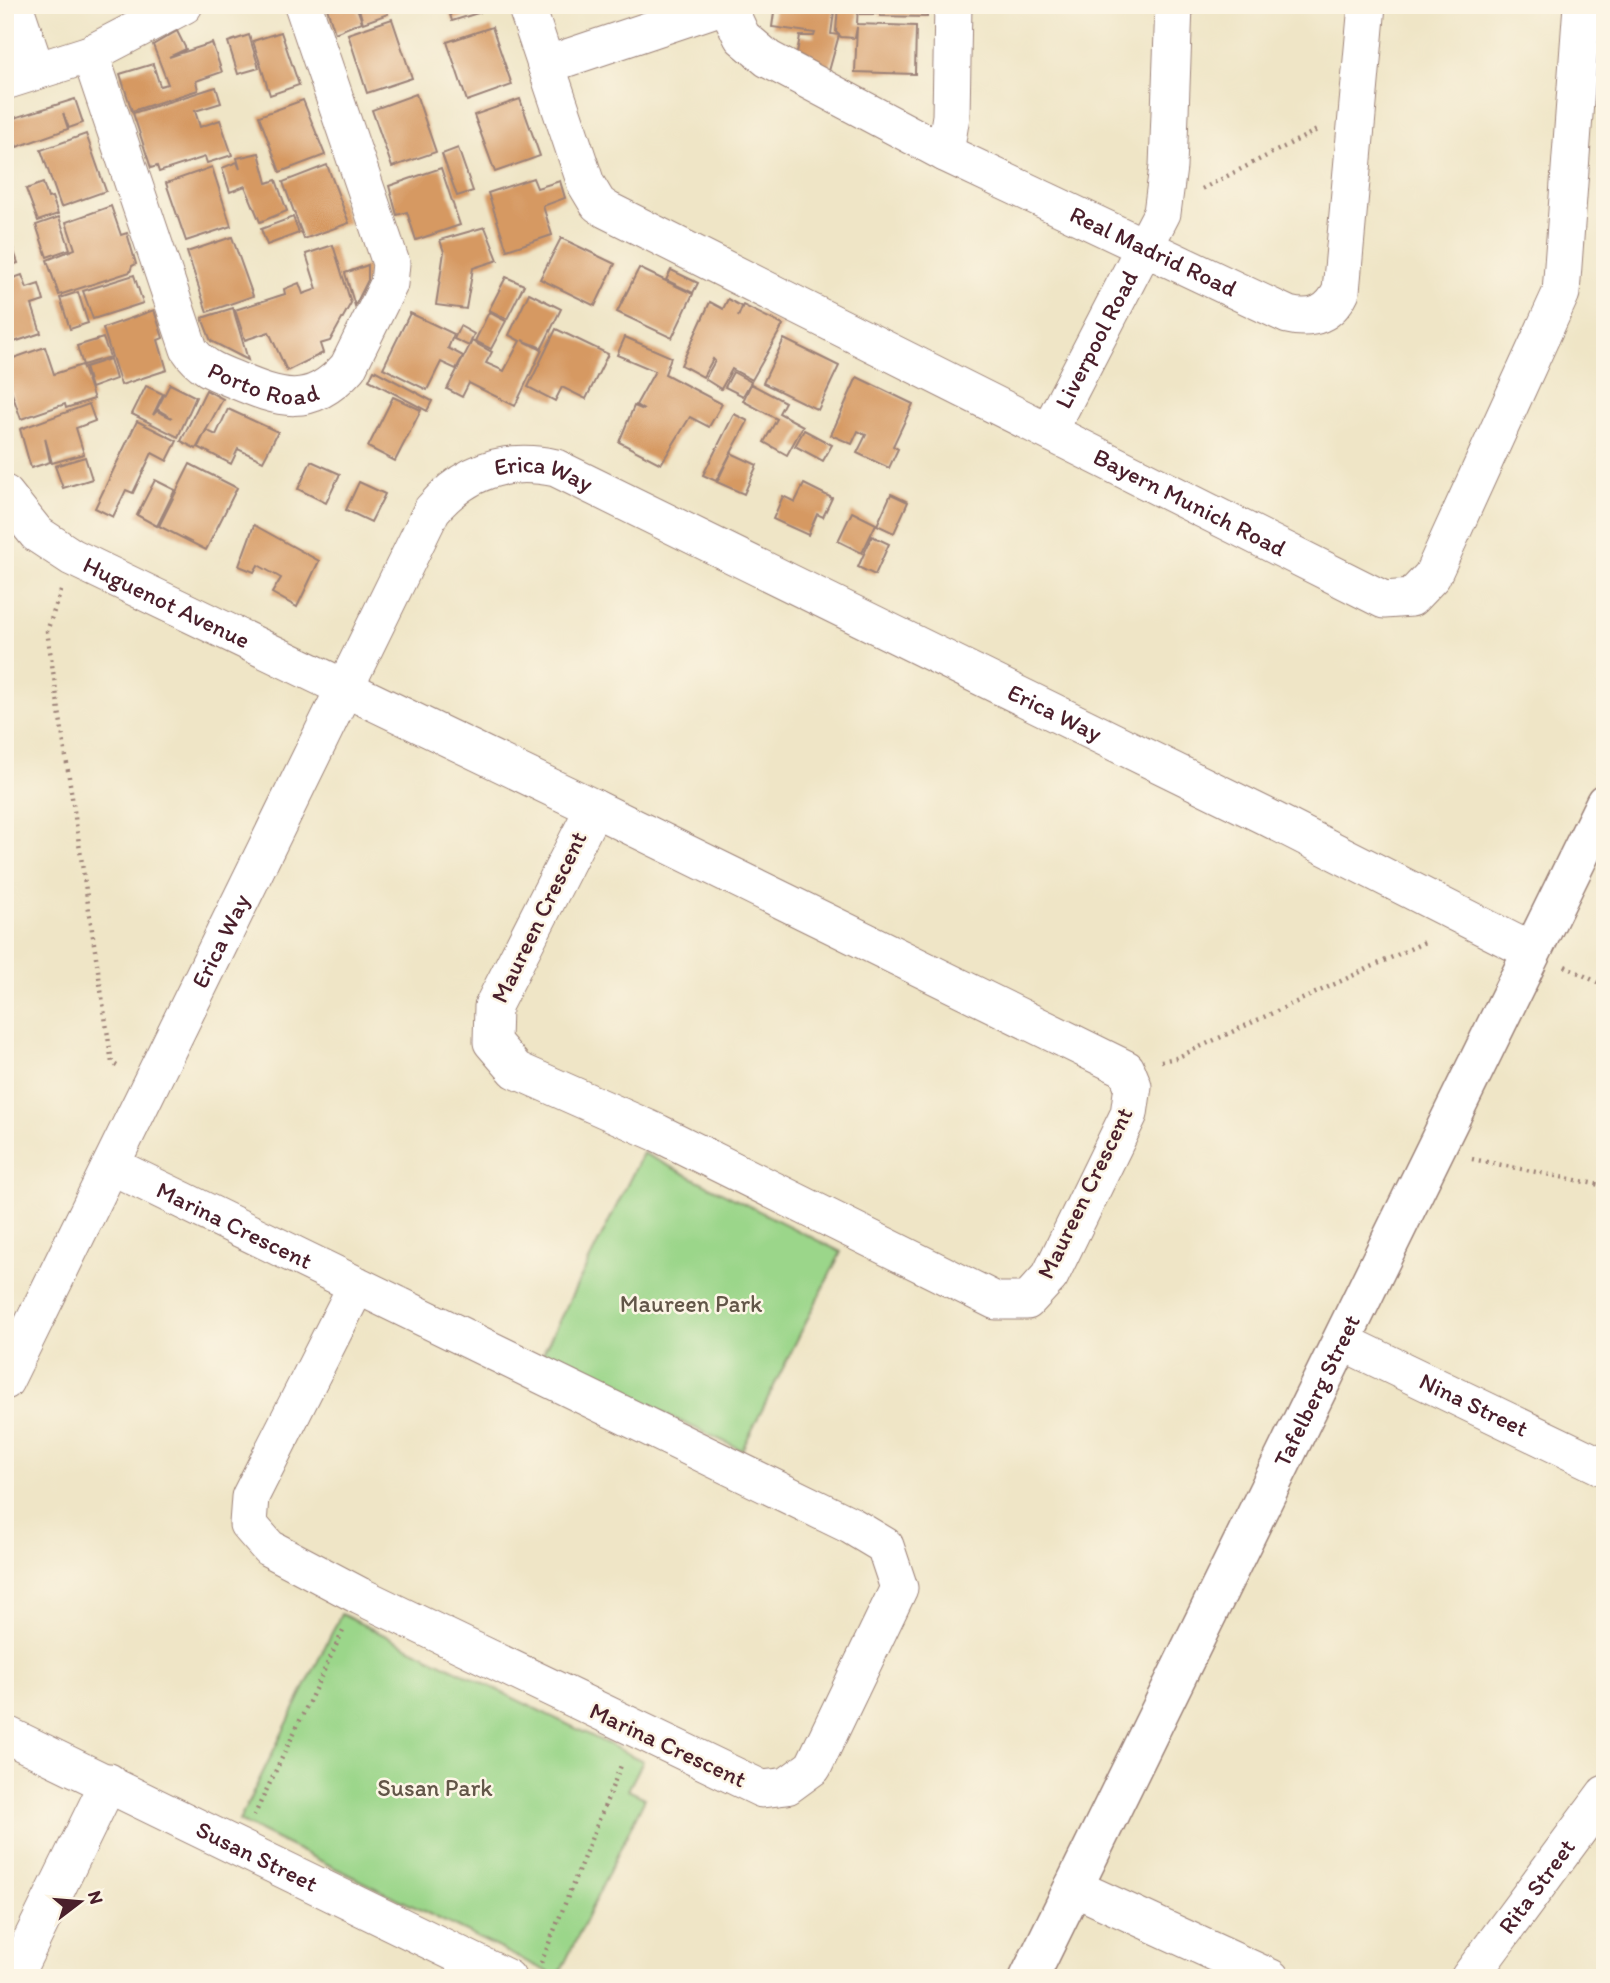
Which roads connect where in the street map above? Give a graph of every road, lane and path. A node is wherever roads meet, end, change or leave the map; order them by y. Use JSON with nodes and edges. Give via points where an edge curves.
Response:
{"nodes":[{"id":1,"x":14,"y":5,"type":"edge"},
{"id":2,"x":184,"y":5,"type":"edge"},
{"id":3,"x":303,"y":5,"type":"edge"},
{"id":4,"x":526,"y":5,"type":"edge"},
{"id":5,"x":726,"y":5,"type":"edge"},
{"id":6,"x":953,"y":5,"type":"edge"},
{"id":7,"x":1174,"y":5,"type":"edge"},
{"id":8,"x":1367,"y":5,"type":"edge"},
{"id":9,"x":1582,"y":5,"type":"edge"},
{"id":10,"x":90,"y":54,"type":"junction"},
{"id":11,"x":546,"y":65,"type":"junction"},
{"id":12,"x":21,"y":76,"type":"edge"},
{"id":13,"x":1358,"y":108,"type":"junction"},
{"id":14,"x":945,"y":153,"type":"junction"},
{"id":15,"x":1165,"y":203,"type":"junction"},
{"id":16,"x":1145,"y":246,"type":"junction"},
{"id":17,"x":1049,"y":431,"type":"junction"},
{"id":18,"x":5,"y":494,"type":"edge"},
{"id":19,"x":72,"y":557,"type":"junction"},
{"id":20,"x":346,"y":688,"type":"junction"},
{"id":21,"x":1605,"y":803,"type":"edge"},
{"id":22,"x":594,"y":808,"type":"junction"},
{"id":23,"x":1436,"y":936,"type":"dead end"},
{"id":24,"x":1544,"y":957,"type":"junction"},
{"id":25,"x":1605,"y":986,"type":"edge"},
{"id":26,"x":1154,"y":1063,"type":"dead end"},
{"id":27,"x":150,"y":1089,"type":"junction"},
{"id":28,"x":1463,"y":1154,"type":"dead end"},
{"id":29,"x":112,"y":1166,"type":"junction"},
{"id":30,"x":1605,"y":1186,"type":"edge"},
{"id":31,"x":357,"y":1285,"type":"junction"},
{"id":32,"x":1343,"y":1342,"type":"junction"},
{"id":33,"x":5,"y":1381,"type":"edge"},
{"id":34,"x":1605,"y":1468,"type":"edge"},
{"id":35,"x":360,"y":1596,"type":"junction"},
{"id":36,"x":636,"y":1730,"type":"junction"},
{"id":37,"x":5,"y":1734,"type":"edge"},
{"id":38,"x":109,"y":1782,"type":"junction"},
{"id":39,"x":1605,"y":1794,"type":"edge"},
{"id":40,"x":248,"y":1828,"type":"dead end"},
{"id":41,"x":1073,"y":1887,"type":"junction"},
{"id":42,"x":522,"y":1975,"type":"edge"},
{"id":43,"x":13,"y":1978,"type":"edge"},
{"id":44,"x":1029,"y":1978,"type":"edge"},
{"id":45,"x":1271,"y":1978,"type":"edge"},
{"id":46,"x":1469,"y":1978,"type":"edge"}],
"edges":[{"from":1,"to":12,"type":"street"},
{"from":2,"to":10,"type":"street"},
{"from":3,"to":10,"type":"street","name":"Porto Road","via":[[391,263],[389,284],[348,367],[311,393],[274,397],[209,369],[189,349]]},
{"from":4,"to":11,"type":"street","name":"Bayern Munich Road"},
{"from":5,"to":11,"type":"street","name":"Real Madrid Road"},
{"from":5,"to":14,"type":"street","name":"Real Madrid Road","via":[[754,50]]},
{"from":6,"to":14,"type":"street","via":[[951,116]]},
{"from":7,"to":15,"type":"street"},
{"from":8,"to":13,"type":"street","name":"Real Madrid Road"},
{"from":9,"to":17,"type":"street","name":"Bayern Munich Road","via":[[1561,293],[1432,576],[1411,598],[1384,600]]},
{"from":10,"to":12,"type":"street"},
{"from":11,"to":17,"type":"street","name":"Bayern Munich Road","via":[[586,184],[598,204]]},
{"from":13,"to":15,"type":"path","via":[[1214,185]]},
{"from":13,"to":16,"type":"street","name":"Real Madrid Road","via":[[1341,290],[1327,311],[1315,317],[1288,315]]},
{"from":14,"to":16,"type":"street","name":"Real Madrid Road"},
{"from":15,"to":16,"type":"street","name":"Liverpool Road"},
{"from":16,"to":17,"type":"street","name":"Liverpool Road"},
{"from":18,"to":19,"type":"street","name":"Huguenot Avenue","via":[[37,534]]},
{"from":19,"to":20,"type":"street","name":"Huguenot Avenue"},
{"from":19,"to":27,"type":"path","via":[[47,631],[112,1063]]},
{"from":20,"to":22,"type":"street","name":"Maureen Crescent"},
{"from":20,"to":24,"type":"street","name":"Erica Way","via":[[432,510],[445,495],[462,481],[500,466],[519,463],[556,468]]},
{"from":20,"to":27,"type":"street","name":"Erica Way"},
{"from":21,"to":24,"type":"street","name":"Tafelberg Street"},
{"from":22,"to":22,"type":"street","name":"Maureen Crescent","via":[[493,1006],[492,1042],[516,1070],[658,1133],[996,1301],[1027,1301],[1050,1276],[1129,1114],[1133,1086],[1126,1069]]},
{"from":23,"to":26,"type":"path","via":[[1177,1058]]},
{"from":24,"to":25,"type":"path"},
{"from":24,"to":32,"type":"street","name":"Tafelberg Street"},
{"from":27,"to":29,"type":"street","name":"Erica Way"},
{"from":28,"to":30,"type":"path","via":[[1477,1162]]},
{"from":29,"to":31,"type":"street","name":"Marina Crescent"},
{"from":29,"to":33,"type":"street","name":"Erica Way"},
{"from":31,"to":35,"type":"street","name":"Marina Crescent","via":[[250,1497],[248,1524],[269,1548]]},
{"from":31,"to":36,"type":"street","name":"Marina Crescent","via":[[885,1546],[899,1588],[813,1767],[787,1786],[761,1789]]},
{"from":32,"to":34,"type":"street","name":"Nina Street"},
{"from":32,"to":41,"type":"street","name":"Tafelberg Street"},
{"from":35,"to":36,"type":"street","name":"Marina Crescent"},
{"from":35,"to":40,"type":"path"},
{"from":36,"to":42,"type":"path"},
{"from":37,"to":38,"type":"street","name":"Susan Street"},
{"from":38,"to":42,"type":"street","name":"Susan Street"},
{"from":38,"to":43,"type":"street"},
{"from":39,"to":46,"type":"street","name":"Rita Street"},
{"from":41,"to":44,"type":"street","name":"Tafelberg Street"},
{"from":41,"to":45,"type":"street"}]}
